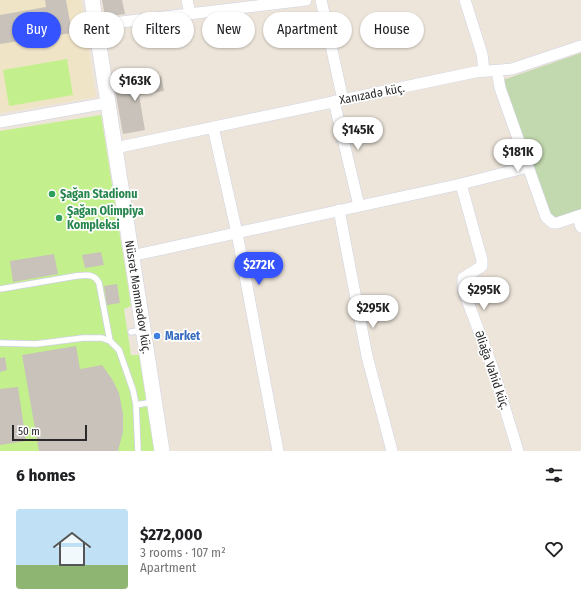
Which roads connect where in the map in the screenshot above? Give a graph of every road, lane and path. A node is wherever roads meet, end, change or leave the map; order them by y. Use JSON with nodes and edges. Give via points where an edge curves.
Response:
{"nodes":[{"id":1,"x":92,"y":0,"type":"edge"},
{"id":2,"x":187,"y":0,"type":"edge"},
{"id":3,"x":306,"y":0,"type":"edge"},
{"id":4,"x":321,"y":0,"type":"edge"},
{"id":5,"x":465,"y":0,"type":"edge"},
{"id":6,"x":274,"y":2,"type":"edge"},
{"id":7,"x":94,"y":12,"type":"edge"},
{"id":8,"x":190,"y":12,"type":"edge"},
{"id":9,"x":194,"y":13,"type":"edge"},
{"id":10,"x":581,"y":46,"type":"edge"},
{"id":11,"x":99,"y":48,"type":"edge"},
{"id":12,"x":484,"y":71,"type":"junction"},
{"id":13,"x":497,"y":71,"type":"junction"},
{"id":14,"x":339,"y":101,"type":"junction"},
{"id":15,"x":107,"y":103,"type":"junction"},
{"id":16,"x":0,"y":122,"type":"edge"},
{"id":17,"x":213,"y":127,"type":"junction"},
{"id":18,"x":115,"y":148,"type":"junction"},
{"id":19,"x":528,"y":167,"type":"junction"},
{"id":20,"x":461,"y":184,"type":"junction"},
{"id":21,"x":359,"y":206,"type":"junction"},
{"id":22,"x":339,"y":210,"type":"junction"},
{"id":23,"x":580,"y":220,"type":"edge"},
{"id":24,"x":237,"y":233,"type":"junction"},
{"id":25,"x":131,"y":256,"type":"junction"},
{"id":26,"x":0,"y":289,"type":"edge"},
{"id":27,"x":110,"y":341,"type":"junction"},
{"id":28,"x":0,"y":343,"type":"edge"},
{"id":29,"x":154,"y":402,"type":"junction"},
{"id":30,"x":136,"y":405,"type":"junction"},
{"id":31,"x":138,"y":451,"type":"edge"},
{"id":32,"x":162,"y":451,"type":"edge"},
{"id":33,"x":278,"y":451,"type":"edge"},
{"id":34,"x":392,"y":451,"type":"edge"},
{"id":35,"x":518,"y":451,"type":"edge"}],
"edges":[{"from":1,"to":7,"type":"street","name":"Nüsrət Məmmədov küç."},
{"from":2,"to":8,"type":"street"},
{"from":3,"to":6,"type":"street"},
{"from":4,"to":14,"type":"street"},
{"from":5,"to":12,"type":"street","via":[[480,48]]},
{"from":6,"to":9,"type":"street"},
{"from":10,"to":13,"type":"street","name":"Xanızadə küç.","via":[[512,69]]},
{"from":11,"to":15,"type":"street","name":"Nüsrət Məmmədov küç."},
{"from":12,"to":13,"type":"street","name":"Xanızadə küç."},
{"from":12,"to":14,"type":"street","name":"Xanızadə küç."},
{"from":13,"to":19,"type":"street","via":[[500,88]]},
{"from":14,"to":17,"type":"street","name":"Xanızadə küç."},
{"from":14,"to":21,"type":"street"},
{"from":15,"to":16,"type":"street"},
{"from":15,"to":18,"type":"street","name":"Nüsrət Məmmədov küç."},
{"from":17,"to":18,"type":"street","name":"Xanızadə küç."},
{"from":17,"to":24,"type":"street"},
{"from":18,"to":25,"type":"street","name":"Nüsrət Məmmədov küç."},
{"from":19,"to":20,"type":"street"},
{"from":19,"to":23,"type":"street","via":[[548,220],[556,223]]},
{"from":20,"to":21,"type":"street"},
{"from":20,"to":35,"type":"street","name":"Əliağa Vahid küç.","via":[[482,260],[479,269],[462,278],[463,289],[492,366]]},
{"from":21,"to":22,"type":"street"},
{"from":22,"to":24,"type":"street"},
{"from":22,"to":34,"type":"street","via":[[367,356]]},
{"from":24,"to":25,"type":"street"},
{"from":24,"to":33,"type":"street"},
{"from":25,"to":29,"type":"street","name":"Nüsrət Məmmədov küç.","via":[[137,331]]},
{"from":26,"to":27,"type":"lane","via":[[76,276],[93,276],[99,283]]},
{"from":27,"to":28,"type":"lane","via":[[88,338],[32,345]]},
{"from":27,"to":30,"type":"lane","via":[[123,359]]},
{"from":29,"to":30,"type":"lane"},
{"from":29,"to":32,"type":"street","name":"Nüsrət Məmmədov küç."},
{"from":30,"to":31,"type":"lane"}]}
